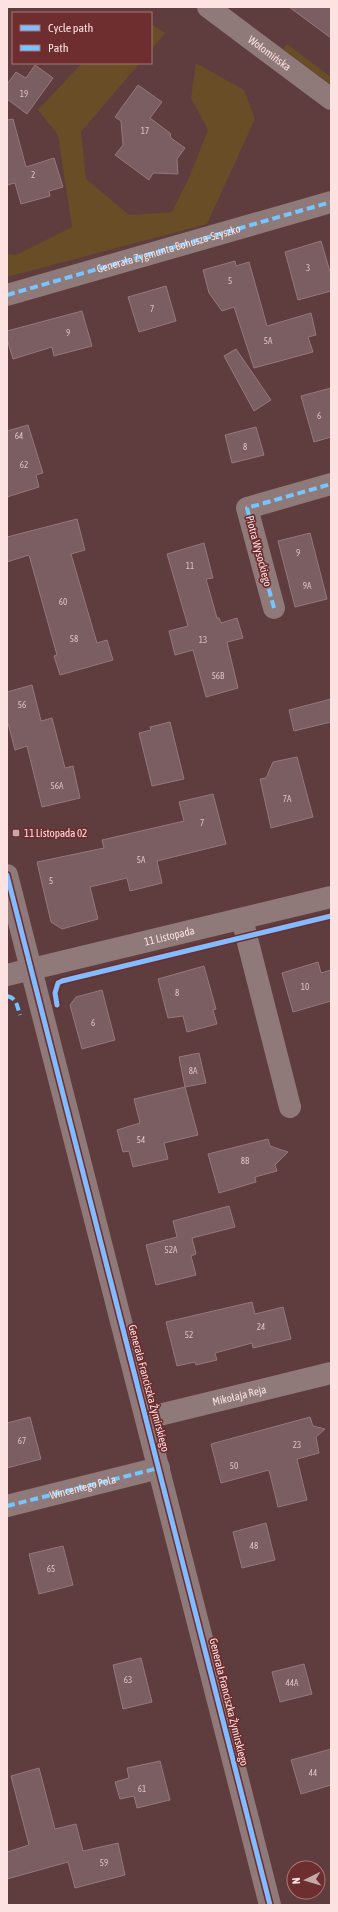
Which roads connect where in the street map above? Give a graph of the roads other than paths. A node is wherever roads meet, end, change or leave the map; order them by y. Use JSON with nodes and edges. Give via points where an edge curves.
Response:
{"nodes":[{"id":1,"x":208,"y":7,"type":"edge"},
{"id":2,"x":331,"y":99,"type":"edge"},
{"id":3,"x":331,"y":202,"type":"edge"},
{"id":4,"x":7,"y":295,"type":"edge"},
{"id":5,"x":331,"y":484,"type":"edge"},
{"id":6,"x":274,"y":608,"type":"dead end"},
{"id":7,"x":7,"y":875,"type":"edge"},
{"id":8,"x":331,"y":897,"type":"edge"},
{"id":9,"x":242,"y":919,"type":"junction"},
{"id":10,"x":31,"y":970,"type":"junction"},
{"id":11,"x":7,"y":975,"type":"edge"},
{"id":12,"x":290,"y":1107,"type":"dead end"},
{"id":13,"x":331,"y":1373,"type":"edge"},
{"id":14,"x":147,"y":1418,"type":"junction"},
{"id":15,"x":159,"y":1468,"type":"junction"},
{"id":16,"x":7,"y":1506,"type":"edge"},
{"id":17,"x":270,"y":1905,"type":"edge"}],
"edges":[{"from":1,"to":2,"type":"street","name":"Wołomińska"},
{"from":3,"to":4,"type":"street","name":"Generała Zygmunta Bohusza-Szyszko"},
{"from":5,"to":6,"type":"street","name":"Piotra Wysockiego","via":[[247,508]]},
{"from":7,"to":10,"type":"street","name":"Generała Franciszka Żymirskiego"},
{"from":8,"to":9,"type":"street","name":"11 Listopada"},
{"from":9,"to":10,"type":"street","name":"11 Listopada"},
{"from":9,"to":12,"type":"street"},
{"from":10,"to":11,"type":"street","name":"11 Listopada"},
{"from":10,"to":14,"type":"street","name":"Generała Franciszka Żymirskiego"},
{"from":13,"to":14,"type":"street","name":"Mikołaja Reja"},
{"from":14,"to":15,"type":"street","name":"Generała Franciszka Żymirskiego"},
{"from":15,"to":16,"type":"street","name":"Wincentego Pola"},
{"from":15,"to":17,"type":"street","name":"Generała Franciszka Żymirskiego"}]}
